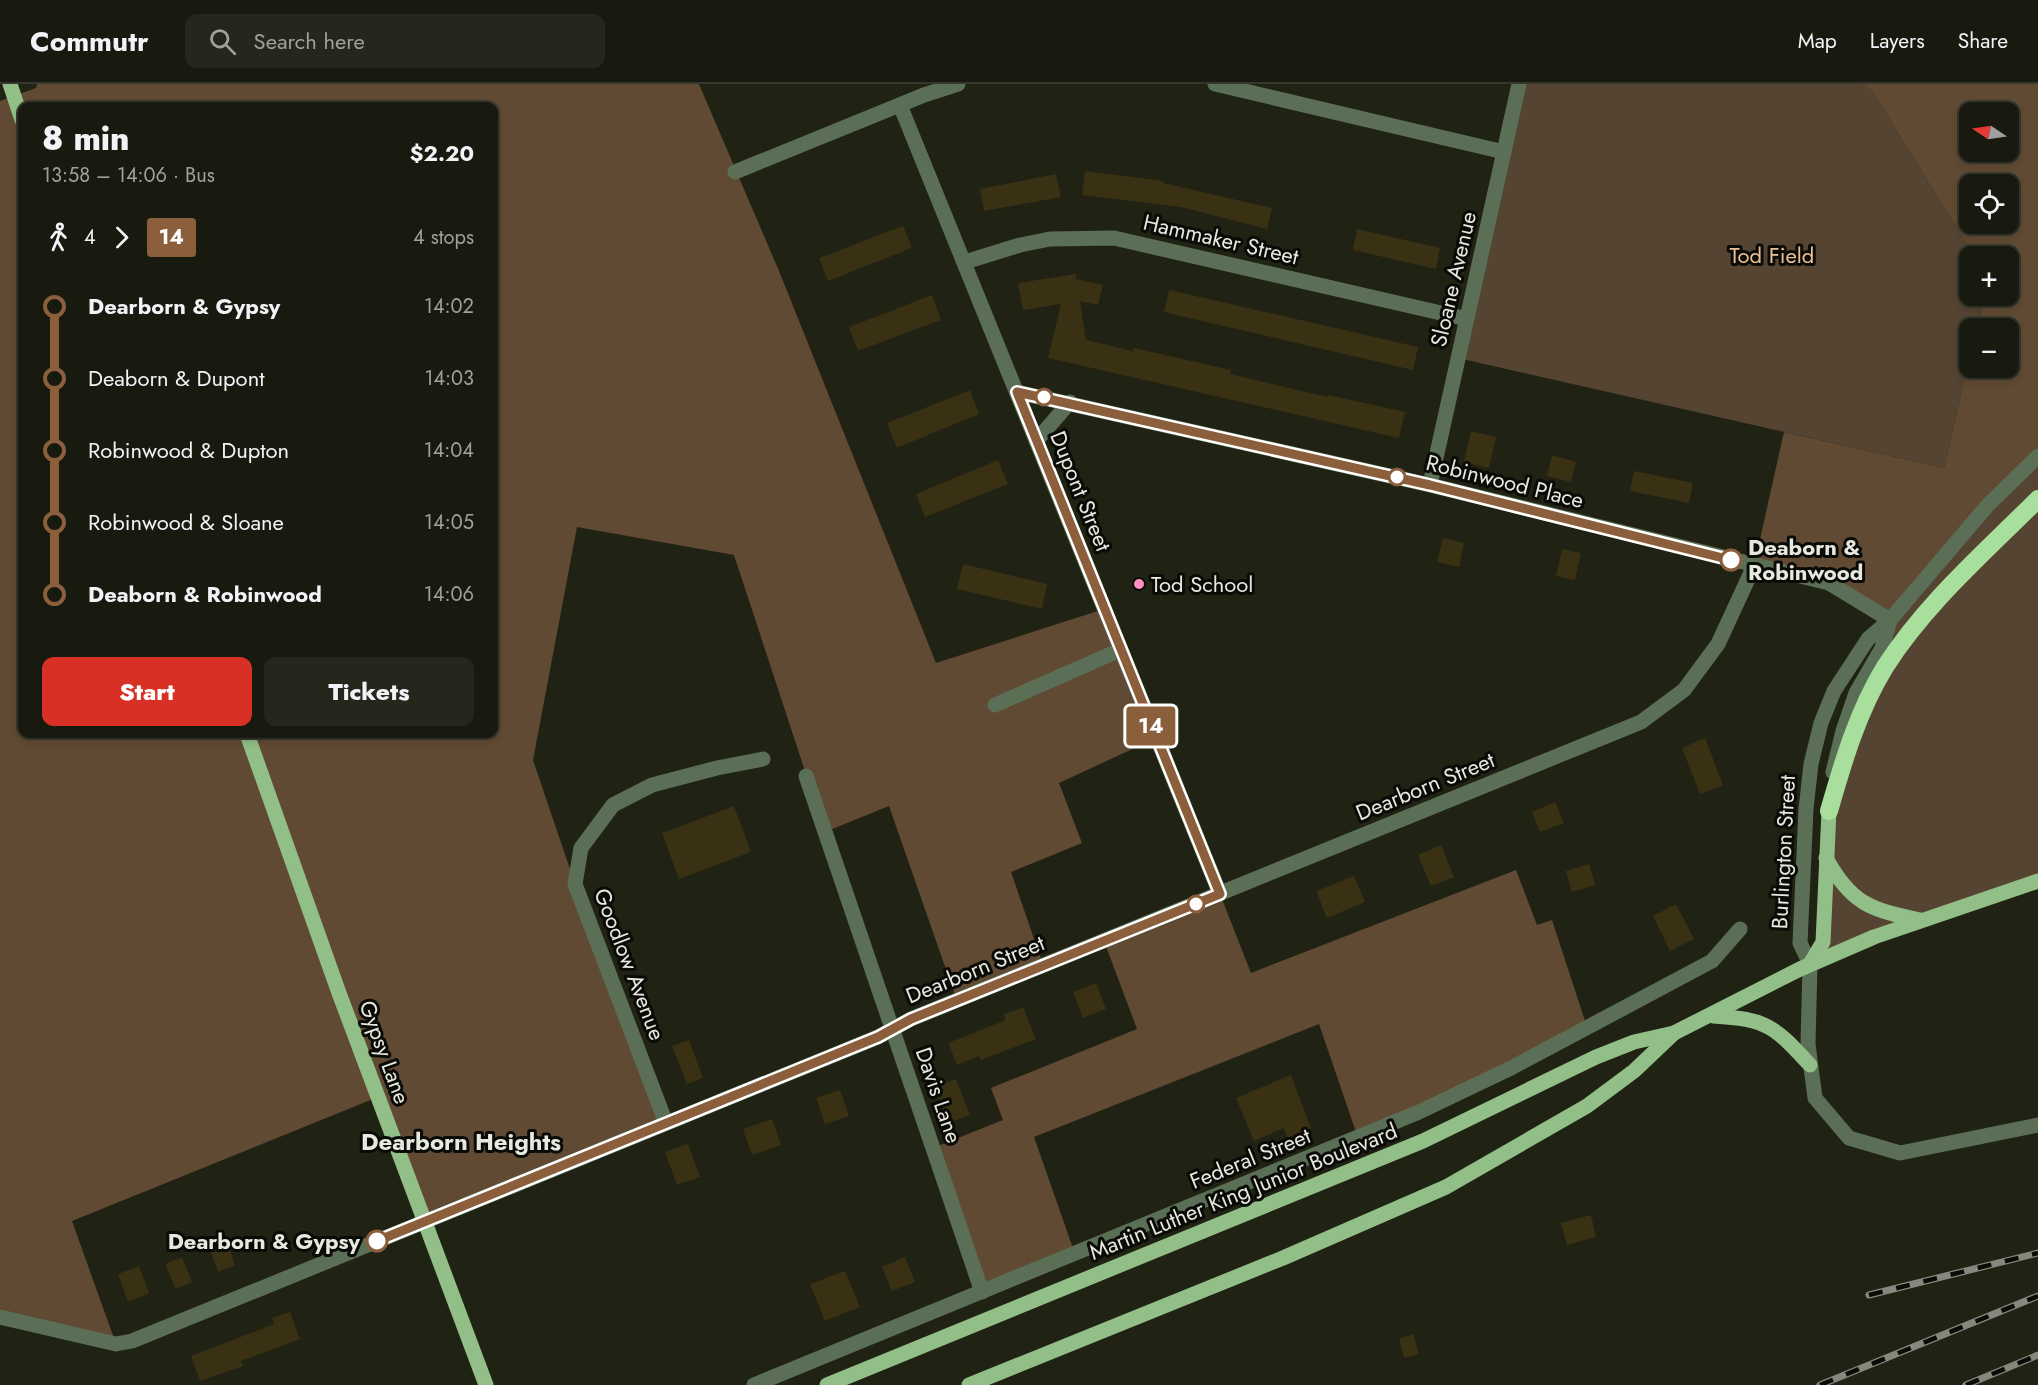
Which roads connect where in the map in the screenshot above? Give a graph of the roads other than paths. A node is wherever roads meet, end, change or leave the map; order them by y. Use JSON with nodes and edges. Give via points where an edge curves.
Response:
{"nodes":[{"id":1,"x":10,"y":84,"type":"edge"},
{"id":2,"x":958,"y":84,"type":"edge"},
{"id":3,"x":1215,"y":84,"type":"edge"},
{"id":4,"x":1520,"y":84,"type":"edge"},
{"id":5,"x":900,"y":105,"type":"junction"},
{"id":6,"x":18,"y":108,"type":"edge"},
{"id":7,"x":1504,"y":152,"type":"junction"},
{"id":8,"x":735,"y":172,"type":"dead end"},
{"id":9,"x":965,"y":262,"type":"junction"},
{"id":10,"x":1467,"y":319,"type":"junction"},
{"id":11,"x":1017,"y":392,"type":"junction"},
{"id":12,"x":1070,"y":402,"type":"junction"},
{"id":13,"x":1036,"y":441,"type":"junction"},
{"id":14,"x":2038,"y":456,"type":"edge"},
{"id":15,"x":1430,"y":485,"type":"junction"},
{"id":16,"x":2038,"y":499,"type":"edge"},
{"id":17,"x":1754,"y":566,"type":"junction"},
{"id":18,"x":1890,"y":620,"type":"junction"},
{"id":19,"x":1120,"y":650,"type":"junction"},
{"id":20,"x":995,"y":705,"type":"dead end"},
{"id":21,"x":248,"y":738,"type":"edge"},
{"id":22,"x":763,"y":759,"type":"dead end"},
{"id":23,"x":806,"y":776,"type":"dead end"},
{"id":24,"x":1829,"y":811,"type":"junction"},
{"id":25,"x":1826,"y":858,"type":"junction"},
{"id":26,"x":2038,"y":881,"type":"edge"},
{"id":27,"x":1220,"y":894,"type":"junction"},
{"id":28,"x":1922,"y":921,"type":"junction"},
{"id":29,"x":1740,"y":929,"type":"dead end"},
{"id":30,"x":1810,"y":964,"type":"junction"},
{"id":31,"x":1710,"y":1016,"type":"junction"},
{"id":32,"x":892,"y":1029,"type":"junction"},
{"id":33,"x":1674,"y":1033,"type":"junction"},
{"id":34,"x":1810,"y":1065,"type":"junction"},
{"id":35,"x":666,"y":1124,"type":"junction"},
{"id":36,"x":2038,"y":1125,"type":"edge"},
{"id":37,"x":425,"y":1221,"type":"junction"},
{"id":38,"x":982,"y":1292,"type":"junction"},
{"id":39,"x":0,"y":1317,"type":"edge"},
{"id":40,"x":486,"y":1385,"type":"edge"},
{"id":41,"x":754,"y":1385,"type":"edge"},
{"id":42,"x":827,"y":1385,"type":"edge"},
{"id":43,"x":969,"y":1385,"type":"edge"}],
"edges":[{"from":1,"to":6,"type":"main road"},
{"from":2,"to":5,"type":"street"},
{"from":3,"to":7,"type":"street"},
{"from":4,"to":7,"type":"street","name":"Sloane Avenue"},
{"from":5,"to":8,"type":"street"},
{"from":5,"to":9,"type":"street","name":"Dupont Street"},
{"from":7,"to":10,"type":"street","name":"Sloane Avenue"},
{"from":9,"to":10,"type":"street","name":"Hammaker Street","via":[[1050,239],[1114,238]]},
{"from":9,"to":11,"type":"street","name":"Dupont Street"},
{"from":10,"to":15,"type":"street","name":"Sloane Avenue"},
{"from":11,"to":12,"type":"street","name":"Robinwood Place"},
{"from":11,"to":13,"type":"street","name":"Dupont Street"},
{"from":12,"to":13,"type":"street"},
{"from":12,"to":15,"type":"street","name":"Robinwood Place"},
{"from":13,"to":19,"type":"street","name":"Dupont Street"},
{"from":14,"to":18,"type":"street","name":"Burlington Street","via":[[1988,505]]},
{"from":15,"to":17,"type":"street","name":"Robinwood Place"},
{"from":16,"to":24,"type":"highway","via":[[1964,572],[1907,635],[1884,669],[1844,758]]},
{"from":17,"to":18,"type":"street","via":[[1829,583]]},
{"from":17,"to":27,"type":"street","name":"Dearborn Street","via":[[1718,644],[1684,690],[1641,722]]},
{"from":18,"to":24,"type":"street","name":"Burlington Street","via":[[1882,648],[1856,693],[1843,731],[1833,768]]},
{"from":18,"to":30,"type":"street","name":"Burlington Street","via":[[1869,639],[1834,691],[1811,764],[1800,943]]},
{"from":19,"to":20,"type":"street"},
{"from":19,"to":27,"type":"street","name":"Dupont Street"},
{"from":21,"to":37,"type":"main road","name":"Gypsy Lane"},
{"from":22,"to":35,"type":"street","name":"Goodlow Avenue","via":[[652,785],[613,806],[581,848],[575,884]]},
{"from":23,"to":32,"type":"street","name":"Davis Lane"},
{"from":24,"to":25,"type":"main road","name":"Burlington Street"},
{"from":25,"to":28,"type":"main road","via":[[1850,894],[1863,904]]},
{"from":25,"to":30,"type":"main road","name":"Burlington Street","via":[[1823,942]]},
{"from":26,"to":28,"type":"main road","name":"Martin Luther King Junior Boulevard"},
{"from":27,"to":32,"type":"street","name":"Dearborn Street"},
{"from":28,"to":30,"type":"main road","name":"Martin Luther King Junior Boulevard"},
{"from":29,"to":38,"type":"street","name":"Federal Street","via":[[1712,961],[1419,1113]]},
{"from":30,"to":31,"type":"main road","name":"Martin Luther King Junior Boulevard"},
{"from":30,"to":34,"type":"street"},
{"from":31,"to":33,"type":"main road","name":"Martin Luther King Junior Boulevard"},
{"from":31,"to":34,"type":"main road","via":[[1767,1023]]},
{"from":32,"to":35,"type":"street","name":"Dearborn Street"},
{"from":32,"to":38,"type":"street","name":"Davis Lane"},
{"from":33,"to":42,"type":"main road","name":"Martin Luther King Junior Boulevard","via":[[1634,1042],[1596,1057],[1424,1141]]},
{"from":33,"to":43,"type":"main road","name":"Martin Luther King Junior Boulevard","via":[[1634,1071],[1587,1106],[1446,1187]]},
{"from":34,"to":36,"type":"street","via":[[1815,1098],[1849,1138],[1900,1153]]},
{"from":35,"to":37,"type":"street","name":"Dearborn Street"},
{"from":37,"to":39,"type":"street","name":"Dearborn Street","via":[[123,1344]]},
{"from":37,"to":40,"type":"main road","name":"Gypsy Lane"},
{"from":38,"to":41,"type":"street","name":"Federal Street"}]}
